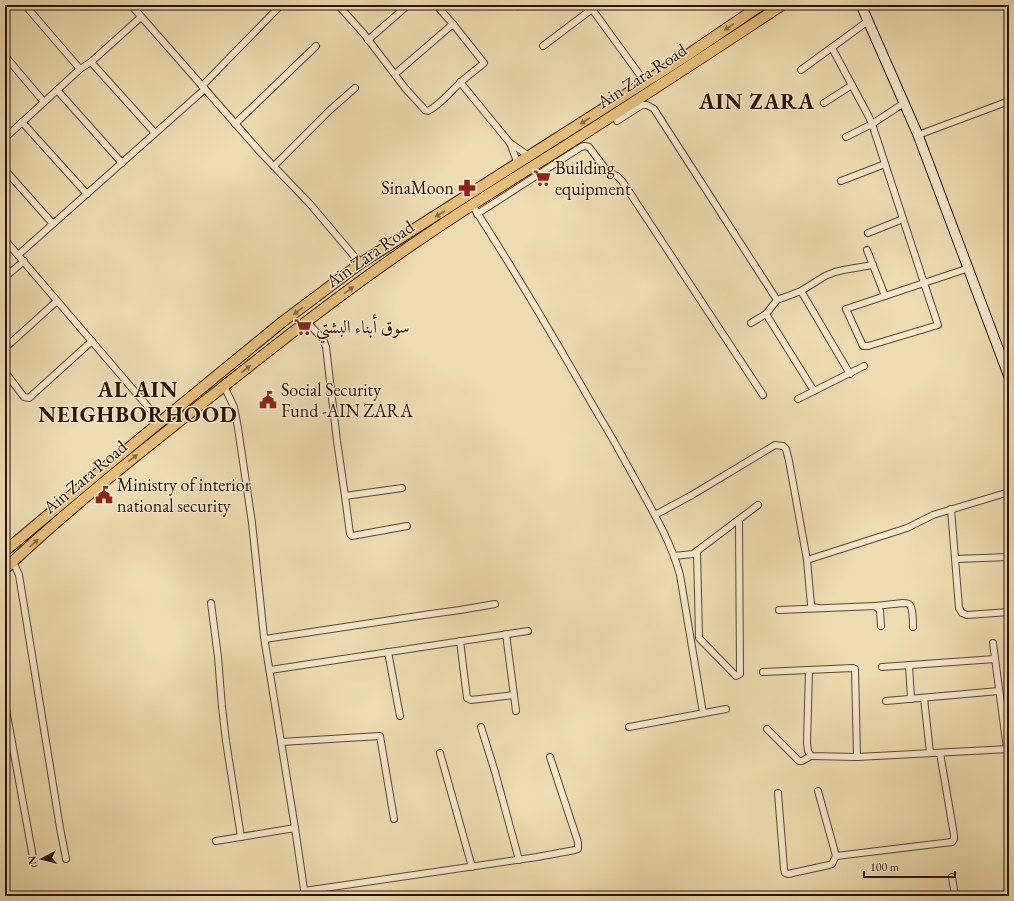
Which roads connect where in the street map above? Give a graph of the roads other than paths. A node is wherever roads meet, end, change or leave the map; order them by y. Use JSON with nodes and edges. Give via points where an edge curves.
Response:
{"nodes":[{"id":1,"x":25,"y":5,"type":"edge"},
{"id":2,"x":131,"y":5,"type":"edge"},
{"id":3,"x":281,"y":5,"type":"edge"},
{"id":4,"x":339,"y":5,"type":"edge"},
{"id":5,"x":408,"y":5,"type":"edge"},
{"id":6,"x":436,"y":5,"type":"edge"},
{"id":7,"x":513,"y":5,"type":"edge"},
{"id":8,"x":522,"y":5,"type":"edge"},
{"id":9,"x":761,"y":5,"type":"edge"},
{"id":10,"x":782,"y":5,"type":"edge"},
{"id":11,"x":860,"y":5,"type":"edge"},
{"id":12,"x":591,"y":7,"type":"edge"},
{"id":13,"x":141,"y":17,"type":"junction"},
{"id":14,"x":868,"y":21,"type":"junction"},
{"id":15,"x":453,"y":24,"type":"junction"},
{"id":16,"x":368,"y":40,"type":"junction"},
{"id":17,"x":316,"y":46,"type":"dead end"},
{"id":18,"x":543,"y":46,"type":"dead end"},
{"id":19,"x":832,"y":48,"type":"junction"},
{"id":20,"x":5,"y":56,"type":"edge"},
{"id":21,"x":91,"y":62,"type":"junction"},
{"id":22,"x":80,"y":70,"type":"junction"},
{"id":23,"x":801,"y":70,"type":"dead end"},
{"id":24,"x":395,"y":74,"type":"junction"},
{"id":25,"x":460,"y":82,"type":"junction"},
{"id":26,"x":645,"y":82,"type":"junction"},
{"id":27,"x":852,"y":85,"type":"junction"},
{"id":28,"x":204,"y":88,"type":"junction"},
{"id":29,"x":354,"y":88,"type":"dead end"},
{"id":30,"x":57,"y":90,"type":"junction"},
{"id":31,"x":1009,"y":101,"type":"edge"},
{"id":32,"x":44,"y":102,"type":"junction"},
{"id":33,"x":824,"y":103,"type":"dead end"},
{"id":34,"x":904,"y":103,"type":"junction"},
{"id":35,"x":617,"y":121,"type":"dead end"},
{"id":36,"x":22,"y":122,"type":"junction"},
{"id":37,"x":236,"y":124,"type":"junction"},
{"id":38,"x":872,"y":124,"type":"junction"},
{"id":39,"x":155,"y":133,"type":"junction"},
{"id":40,"x":918,"y":135,"type":"junction"},
{"id":41,"x":846,"y":137,"type":"dead end"},
{"id":42,"x":5,"y":138,"type":"edge"},
{"id":43,"x":510,"y":143,"type":"junction"},
{"id":44,"x":529,"y":156,"type":"junction"},
{"id":45,"x":122,"y":163,"type":"junction"},
{"id":46,"x":518,"y":164,"type":"junction"},
{"id":47,"x":885,"y":164,"type":"junction"},
{"id":48,"x":274,"y":166,"type":"junction"},
{"id":49,"x":5,"y":170,"type":"edge"},
{"id":50,"x":842,"y":181,"type":"dead end"},
{"id":51,"x":87,"y":194,"type":"junction"},
{"id":52,"x":475,"y":209,"type":"junction"},
{"id":53,"x":903,"y":219,"type":"junction"},
{"id":54,"x":53,"y":224,"type":"junction"},
{"id":55,"x":868,"y":233,"type":"dead end"},
{"id":56,"x":5,"y":240,"type":"edge"},
{"id":57,"x":867,"y":250,"type":"dead end"},
{"id":58,"x":18,"y":255,"type":"junction"},
{"id":59,"x":24,"y":261,"type":"junction"},
{"id":60,"x":362,"y":264,"type":"junction"},
{"id":61,"x":873,"y":264,"type":"junction"},
{"id":62,"x":969,"y":268,"type":"junction"},
{"id":63,"x":5,"y":277,"type":"edge"},
{"id":64,"x":924,"y":283,"type":"junction"},
{"id":65,"x":801,"y":292,"type":"junction"},
{"id":66,"x":885,"y":296,"type":"junction"},
{"id":67,"x":777,"y":300,"type":"junction"},
{"id":68,"x":58,"y":301,"type":"junction"},
{"id":69,"x":766,"y":314,"type":"junction"},
{"id":70,"x":306,"y":321,"type":"junction"},
{"id":71,"x":751,"y":323,"type":"dead end"},
{"id":72,"x":92,"y":341,"type":"junction"},
{"id":73,"x":5,"y":348,"type":"edge"},
{"id":74,"x":864,"y":366,"type":"dead end"},
{"id":75,"x":5,"y":372,"type":"edge"},
{"id":76,"x":850,"y":374,"type":"junction"},
{"id":77,"x":1009,"y":377,"type":"edge"},
{"id":78,"x":224,"y":386,"type":"junction"},
{"id":79,"x":814,"y":391,"type":"junction"},
{"id":80,"x":763,"y":395,"type":"dead end"},
{"id":81,"x":798,"y":400,"type":"dead end"},
{"id":82,"x":161,"y":422,"type":"junction"},
{"id":83,"x":402,"y":488,"type":"dead end"},
{"id":84,"x":1009,"y":492,"type":"edge"},
{"id":85,"x":345,"y":496,"type":"junction"},
{"id":86,"x":758,"y":506,"type":"dead end"},
{"id":87,"x":951,"y":509,"type":"junction"},
{"id":88,"x":655,"y":515,"type":"junction"},
{"id":89,"x":739,"y":520,"type":"junction"},
{"id":90,"x":408,"y":526,"type":"dead end"},
{"id":91,"x":5,"y":551,"type":"edge"},
{"id":92,"x":697,"y":551,"type":"junction"},
{"id":93,"x":674,"y":556,"type":"junction"},
{"id":94,"x":1009,"y":556,"type":"edge"},
{"id":95,"x":956,"y":559,"type":"junction"},
{"id":96,"x":807,"y":560,"type":"junction"},
{"id":97,"x":9,"y":565,"type":"edge"},
{"id":98,"x":211,"y":603,"type":"dead end"},
{"id":99,"x":495,"y":604,"type":"dead end"},
{"id":100,"x":875,"y":606,"type":"junction"},
{"id":101,"x":818,"y":608,"type":"junction"},
{"id":102,"x":780,"y":610,"type":"dead end"},
{"id":103,"x":1009,"y":612,"type":"edge"},
{"id":104,"x":881,"y":626,"type":"dead end"},
{"id":105,"x":913,"y":627,"type":"dead end"},
{"id":106,"x":528,"y":631,"type":"dead end"},
{"id":107,"x":506,"y":634,"type":"junction"},
{"id":108,"x":265,"y":639,"type":"junction"},
{"id":109,"x":460,"y":641,"type":"junction"},
{"id":110,"x":993,"y":643,"type":"dead end"},
{"id":111,"x":388,"y":652,"type":"junction"},
{"id":112,"x":995,"y":659,"type":"junction"},
{"id":113,"x":909,"y":665,"type":"junction"},
{"id":114,"x":882,"y":667,"type":"dead end"},
{"id":115,"x":270,"y":670,"type":"junction"},
{"id":116,"x":809,"y":670,"type":"junction"},
{"id":117,"x":763,"y":672,"type":"dead end"},
{"id":118,"x":999,"y":692,"type":"junction"},
{"id":119,"x":514,"y":695,"type":"junction"},
{"id":120,"x":924,"y":698,"type":"junction"},
{"id":121,"x":911,"y":699,"type":"junction"},
{"id":122,"x":886,"y":700,"type":"dead end"},
{"id":123,"x":5,"y":704,"type":"edge"},
{"id":124,"x":726,"y":709,"type":"dead end"},
{"id":125,"x":516,"y":711,"type":"dead end"},
{"id":126,"x":703,"y":713,"type":"junction"},
{"id":127,"x":400,"y":716,"type":"dead end"},
{"id":128,"x":481,"y":727,"type":"dead end"},
{"id":129,"x":629,"y":727,"type":"dead end"},
{"id":130,"x":767,"y":730,"type":"dead end"},
{"id":131,"x":281,"y":742,"type":"junction"},
{"id":132,"x":1008,"y":749,"type":"edge"},
{"id":133,"x":440,"y":753,"type":"dead end"},
{"id":134,"x":930,"y":753,"type":"junction"},
{"id":135,"x":940,"y":753,"type":"junction"},
{"id":136,"x":550,"y":756,"type":"dead end"},
{"id":137,"x":810,"y":756,"type":"junction"},
{"id":138,"x":857,"y":757,"type":"junction"},
{"id":139,"x":818,"y":792,"type":"dead end"},
{"id":140,"x":778,"y":793,"type":"dead end"},
{"id":141,"x":394,"y":819,"type":"dead end"},
{"id":142,"x":295,"y":828,"type":"junction"},
{"id":143,"x":241,"y":837,"type":"junction"},
{"id":144,"x":216,"y":841,"type":"dead end"},
{"id":145,"x":836,"y":856,"type":"junction"},
{"id":146,"x":66,"y":859,"type":"dead end"},
{"id":147,"x":519,"y":860,"type":"junction"},
{"id":148,"x":34,"y":862,"type":"dead end"},
{"id":149,"x":472,"y":867,"type":"junction"},
{"id":150,"x":952,"y":877,"type":"dead end"},
{"id":151,"x":305,"y":894,"type":"edge"},
{"id":152,"x":955,"y":896,"type":"edge"}],
"edges":[{"from":1,"to":22,"type":"street"},
{"from":2,"to":13,"type":"street"},
{"from":3,"to":28,"type":"street"},
{"from":4,"to":16,"type":"street"},
{"from":5,"to":16,"type":"street"},
{"from":6,"to":15,"type":"street"},
{"from":7,"to":8,"type":"street"},
{"from":9,"to":26,"type":"main road","name":"Ain Zara Road","one_way":true},
{"from":10,"to":52,"type":"main road","name":"Ain Zara Road"},
{"from":11,"to":14,"type":"main road"},
{"from":12,"to":18,"type":"street"},
{"from":12,"to":26,"type":"street"},
{"from":13,"to":21,"type":"street"},
{"from":13,"to":28,"type":"street"},
{"from":14,"to":19,"type":"street"},
{"from":14,"to":34,"type":"main road"},
{"from":15,"to":24,"type":"street"},
{"from":15,"to":25,"type":"street","via":[[484,63]]},
{"from":16,"to":24,"type":"street"},
{"from":17,"to":37,"type":"street"},
{"from":19,"to":23,"type":"street"},
{"from":19,"to":27,"type":"street"},
{"from":20,"to":32,"type":"street"},
{"from":21,"to":22,"type":"street"},
{"from":21,"to":39,"type":"street"},
{"from":22,"to":30,"type":"street"},
{"from":24,"to":25,"type":"street","via":[[420,106],[428,111]]},
{"from":25,"to":43,"type":"street"},
{"from":26,"to":44,"type":"main road","name":"Ain Zara Road","one_way":true},
{"from":27,"to":33,"type":"street"},
{"from":27,"to":38,"type":"street"},
{"from":28,"to":37,"type":"street"},
{"from":28,"to":39,"type":"street"},
{"from":29,"to":48,"type":"street"},
{"from":30,"to":32,"type":"street"},
{"from":30,"to":45,"type":"street"},
{"from":31,"to":40,"type":"street"},
{"from":32,"to":36,"type":"street"},
{"from":34,"to":38,"type":"street"},
{"from":34,"to":40,"type":"main road"},
{"from":35,"to":67,"type":"street","via":[[642,105],[648,104],[654,109]]},
{"from":36,"to":42,"type":"street"},
{"from":36,"to":51,"type":"street"},
{"from":37,"to":48,"type":"street"},
{"from":38,"to":41,"type":"street"},
{"from":38,"to":47,"type":"street"},
{"from":39,"to":45,"type":"street"},
{"from":40,"to":62,"type":"main road"},
{"from":43,"to":44,"type":"street"},
{"from":43,"to":46,"type":"street"},
{"from":44,"to":46,"type":"main road","name":"Ain Zara Road"},
{"from":45,"to":51,"type":"street"},
{"from":46,"to":60,"type":"main road","name":"Ain Zara Road","one_way":true},
{"from":47,"to":50,"type":"street"},
{"from":47,"to":53,"type":"street"},
{"from":48,"to":60,"type":"street"},
{"from":49,"to":54,"type":"street"},
{"from":51,"to":54,"type":"street"},
{"from":70,"to":52,"type":"main road","name":"Ain Zara Road","one_way":true,"via":[[411,245]]},
{"from":52,"to":80,"type":"street","via":[[581,147],[589,147],[607,171],[622,181]]},
{"from":52,"to":88,"type":"street","via":[[523,284]]},
{"from":53,"to":55,"type":"street"},
{"from":53,"to":64,"type":"street"},
{"from":54,"to":58,"type":"street"},
{"from":56,"to":58,"type":"street"},
{"from":57,"to":61,"type":"street"},
{"from":58,"to":59,"type":"street"},
{"from":59,"to":63,"type":"street"},
{"from":59,"to":68,"type":"street"},
{"from":60,"to":82,"type":"main road","name":"Ain Zara Road","one_way":true,"via":[[282,323]]},
{"from":61,"to":65,"type":"street","via":[[831,273]]},
{"from":61,"to":66,"type":"street"},
{"from":62,"to":64,"type":"street"},
{"from":62,"to":77,"type":"main road"},
{"from":64,"to":66,"type":"street"},
{"from":64,"to":66,"type":"street","via":[[938,325],[862,346],[846,309]]},
{"from":65,"to":67,"type":"street"},
{"from":65,"to":76,"type":"street"},
{"from":67,"to":69,"type":"street"},
{"from":68,"to":72,"type":"street"},
{"from":68,"to":73,"type":"street"},
{"from":69,"to":71,"type":"street"},
{"from":69,"to":79,"type":"street"},
{"from":78,"to":70,"type":"main road","name":"Ain Zara Road","one_way":true},
{"from":70,"to":85,"type":"street","via":[[326,347]]},
{"from":72,"to":75,"type":"street","via":[[29,398],[24,397]]},
{"from":72,"to":82,"type":"street"},
{"from":74,"to":76,"type":"street"},
{"from":76,"to":79,"type":"street"},
{"from":97,"to":78,"type":"main road","name":"Ain Zara Road","one_way":true,"via":[[127,462]]},
{"from":78,"to":108,"type":"street","via":[[234,407],[238,428]]},
{"from":79,"to":81,"type":"street"},
{"from":82,"to":91,"type":"main road","name":"Ain Zara Road"},
{"from":83,"to":85,"type":"street"},
{"from":84,"to":87,"type":"street"},
{"from":85,"to":90,"type":"street","via":[[349,531],[352,536]]},
{"from":86,"to":89,"type":"street"},
{"from":87,"to":95,"type":"street"},
{"from":87,"to":96,"type":"street","via":[[907,528]]},
{"from":88,"to":93,"type":"street"},
{"from":88,"to":96,"type":"street","via":[[775,445],[783,446],[789,461]]},
{"from":89,"to":92,"type":"street"},
{"from":89,"to":92,"type":"street","via":[[740,674],[736,676],[698,638]]},
{"from":92,"to":93,"type":"street","via":[[693,554]]},
{"from":93,"to":126,"type":"street","via":[[680,575]]},
{"from":94,"to":95,"type":"street"},
{"from":95,"to":103,"type":"street","via":[[959,608],[962,613],[967,615]]},
{"from":96,"to":101,"type":"street","via":[[811,605]]},
{"from":97,"to":146,"type":"street","via":[[16,568],[19,575]]},
{"from":98,"to":143,"type":"street","via":[[226,739]]},
{"from":99,"to":108,"type":"street"},
{"from":100,"to":101,"type":"street"},
{"from":100,"to":104,"type":"street","via":[[880,611]]},
{"from":100,"to":105,"type":"street","via":[[904,602],[908,604]]},
{"from":101,"to":102,"type":"street"},
{"from":106,"to":107,"type":"street"},
{"from":107,"to":109,"type":"street"},
{"from":107,"to":119,"type":"street"},
{"from":108,"to":115,"type":"street"},
{"from":109,"to":111,"type":"street"},
{"from":109,"to":119,"type":"street","via":[[468,699]]},
{"from":110,"to":112,"type":"street"},
{"from":111,"to":115,"type":"street"},
{"from":111,"to":127,"type":"street"},
{"from":112,"to":113,"type":"street"},
{"from":112,"to":118,"type":"street"},
{"from":113,"to":114,"type":"street"},
{"from":113,"to":121,"type":"street"},
{"from":115,"to":131,"type":"street"},
{"from":116,"to":117,"type":"street"},
{"from":116,"to":137,"type":"street","via":[[807,743]]},
{"from":116,"to":138,"type":"street","via":[[855,669]]},
{"from":118,"to":120,"type":"street"},
{"from":118,"to":132,"type":"street"},
{"from":119,"to":125,"type":"street"},
{"from":120,"to":121,"type":"street"},
{"from":120,"to":134,"type":"street"},
{"from":121,"to":122,"type":"street"},
{"from":123,"to":148,"type":"street"},
{"from":124,"to":126,"type":"street"},
{"from":126,"to":129,"type":"street"},
{"from":128,"to":147,"type":"street"},
{"from":130,"to":137,"type":"street","via":[[799,761]]},
{"from":131,"to":141,"type":"street","via":[[380,736]]},
{"from":131,"to":142,"type":"street"},
{"from":132,"to":135,"type":"street"},
{"from":133,"to":149,"type":"street"},
{"from":134,"to":135,"type":"street"},
{"from":134,"to":138,"type":"street"},
{"from":135,"to":145,"type":"street","via":[[954,836],[952,842]]},
{"from":136,"to":147,"type":"street","via":[[578,848]]},
{"from":137,"to":138,"type":"street"},
{"from":139,"to":145,"type":"street"},
{"from":140,"to":145,"type":"street","via":[[785,873],[832,864]]},
{"from":142,"to":143,"type":"street"},
{"from":142,"to":151,"type":"street"},
{"from":143,"to":144,"type":"street"},
{"from":147,"to":149,"type":"street"},
{"from":149,"to":151,"type":"street"},
{"from":150,"to":152,"type":"street"}]}
